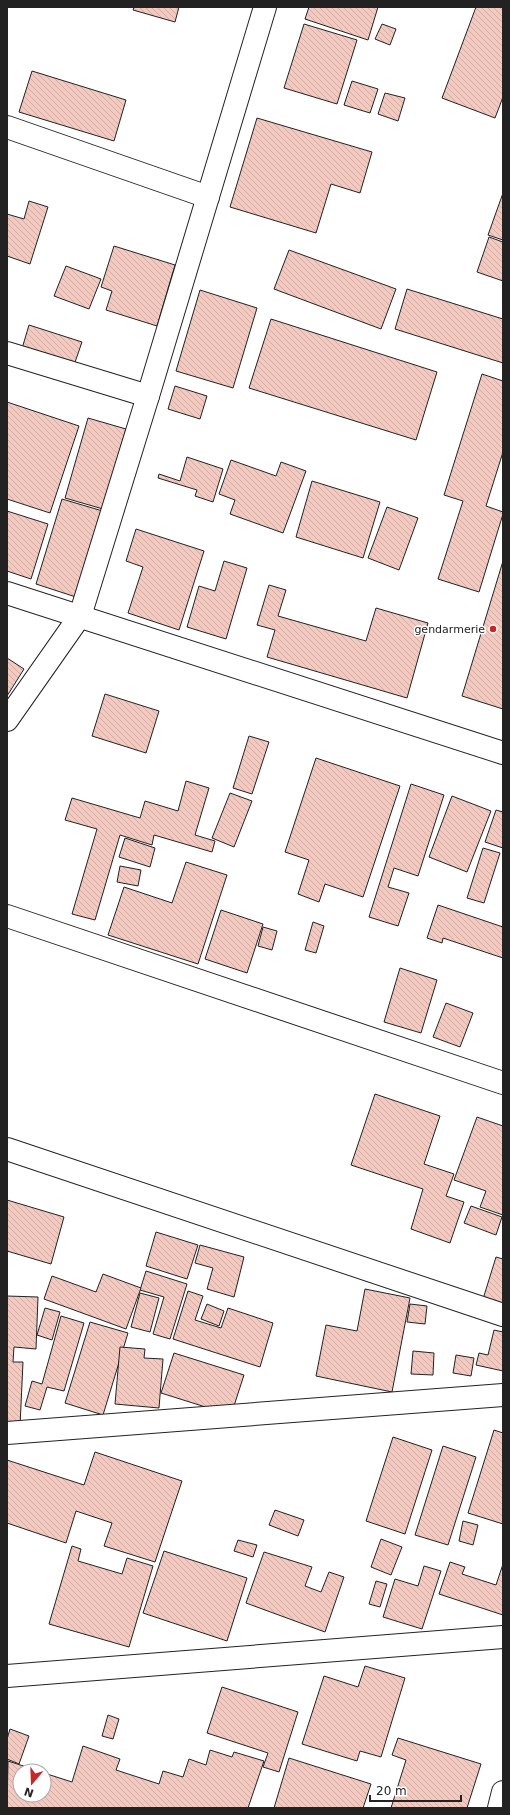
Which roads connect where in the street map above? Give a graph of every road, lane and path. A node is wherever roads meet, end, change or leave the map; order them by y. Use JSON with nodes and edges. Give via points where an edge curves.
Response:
{"nodes":[{"id":1,"x":265,"y":7,"type":"edge"},
{"id":2,"x":7,"y":127,"type":"edge"},
{"id":3,"x":208,"y":197,"type":"junction"},
{"id":4,"x":7,"y":352,"type":"edge"},
{"id":5,"x":148,"y":396,"type":"junction"},
{"id":6,"x":7,"y":593,"type":"edge"},
{"id":7,"x":80,"y":616,"type":"junction"},
{"id":8,"x":7,"y":720,"type":"edge"},
{"id":9,"x":503,"y":753,"type":"edge"},
{"id":10,"x":7,"y":916,"type":"edge"},
{"id":11,"x":503,"y":1083,"type":"edge"},
{"id":12,"x":7,"y":1149,"type":"edge"},
{"id":13,"x":503,"y":1315,"type":"edge"},
{"id":14,"x":503,"y":1394,"type":"edge"},
{"id":15,"x":7,"y":1433,"type":"edge"},
{"id":16,"x":503,"y":1637,"type":"edge"},
{"id":17,"x":7,"y":1676,"type":"edge"},
{"id":18,"x":503,"y":1792,"type":"edge"},
{"id":19,"x":499,"y":1808,"type":"edge"}],
"edges":[{"from":1,"to":3,"type":"street"},
{"from":2,"to":3,"type":"street"},
{"from":3,"to":5,"type":"street"},
{"from":4,"to":5,"type":"street"},
{"from":5,"to":7,"type":"street"},
{"from":6,"to":7,"type":"street"},
{"from":7,"to":8,"type":"street"},
{"from":7,"to":9,"type":"street"},
{"from":10,"to":11,"type":"street"},
{"from":12,"to":13,"type":"street"},
{"from":14,"to":15,"type":"street"},
{"from":16,"to":17,"type":"street"},
{"from":18,"to":19,"type":"street"}]}
